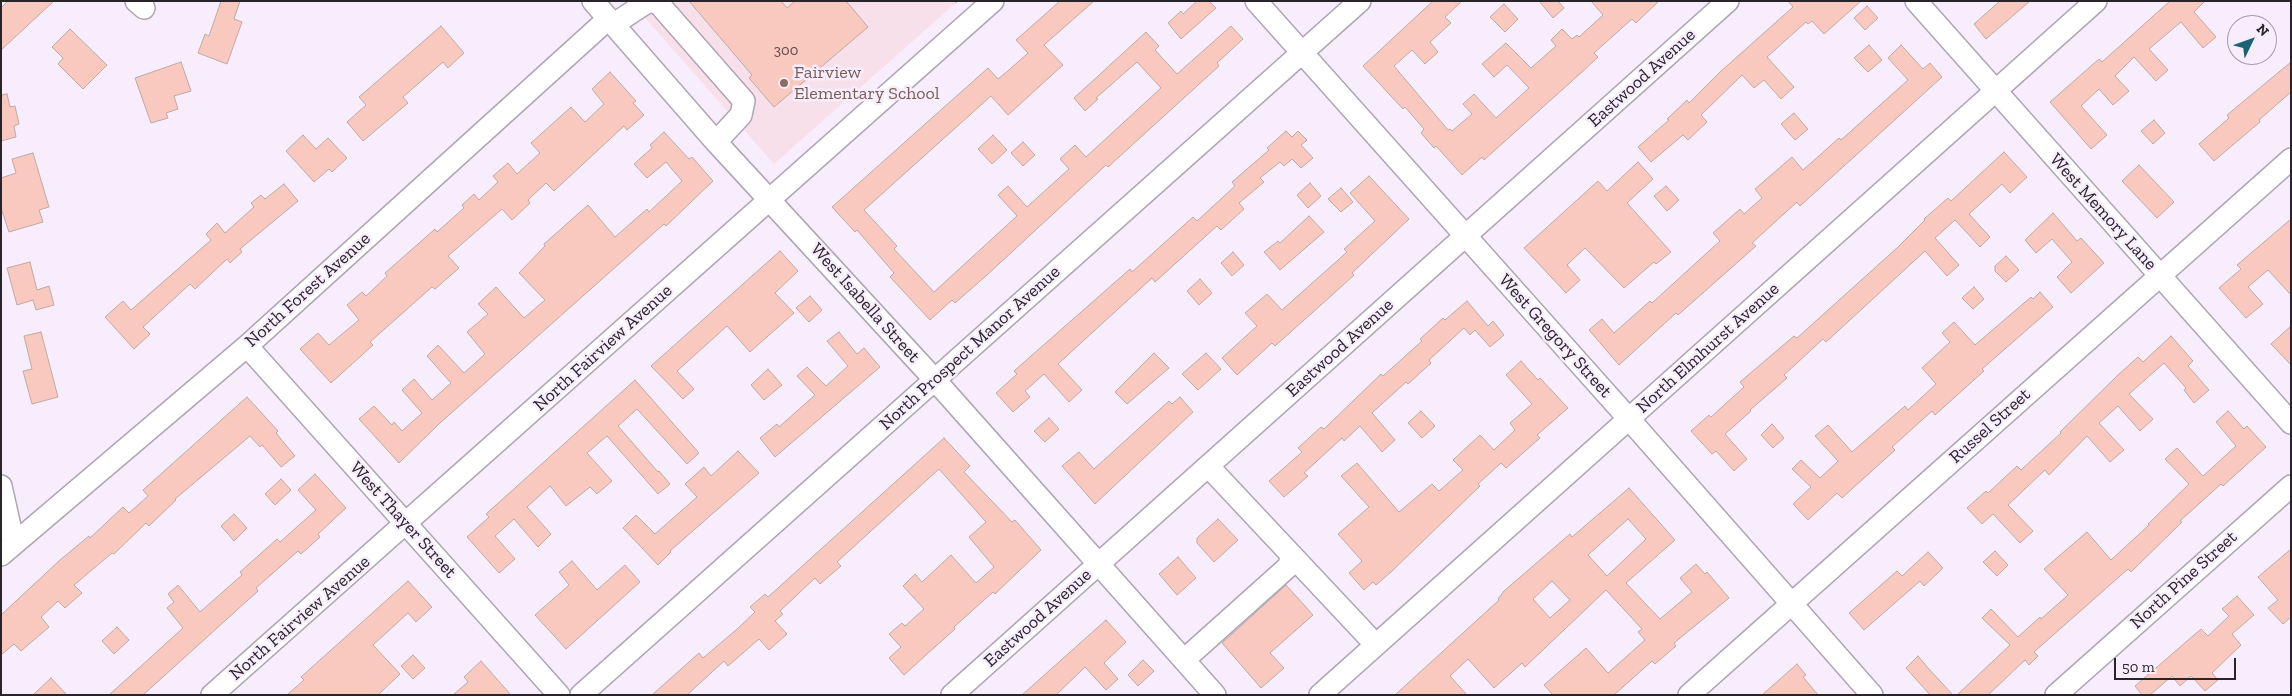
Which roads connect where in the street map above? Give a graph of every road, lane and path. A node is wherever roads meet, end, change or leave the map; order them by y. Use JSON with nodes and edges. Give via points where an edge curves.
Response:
{"nodes":[{"id":1,"x":593,"y":1,"type":"edge"},
{"id":2,"x":649,"y":1,"type":"edge"},
{"id":3,"x":1256,"y":1,"type":"edge"},
{"id":4,"x":1360,"y":1,"type":"edge"},
{"id":5,"x":1728,"y":1,"type":"edge"},
{"id":6,"x":1916,"y":1,"type":"edge"},
{"id":7,"x":2096,"y":1,"type":"edge"},
{"id":8,"x":975,"y":3,"type":"edge"},
{"id":9,"x":611,"y":22,"type":"junction"},
{"id":10,"x":1302,"y":53,"type":"junction"},
{"id":11,"x":1996,"y":91,"type":"junction"},
{"id":12,"x":716,"y":142,"type":"junction"},
{"id":13,"x":2291,"y":159,"type":"edge"},
{"id":14,"x":770,"y":199,"type":"junction"},
{"id":15,"x":1465,"y":237,"type":"junction"},
{"id":16,"x":2159,"y":275,"type":"junction"},
{"id":17,"x":247,"y":346,"type":"junction"},
{"id":18,"x":935,"y":380,"type":"junction"},
{"id":19,"x":1629,"y":419,"type":"junction"},
{"id":20,"x":2291,"y":424,"type":"edge"},
{"id":21,"x":1208,"y":466,"type":"junction"},
{"id":22,"x":1,"y":486,"type":"edge"},
{"id":23,"x":2291,"y":486,"type":"edge"},
{"id":24,"x":407,"y":524,"type":"junction"},
{"id":25,"x":7,"y":550,"type":"edge"},
{"id":26,"x":1291,"y":556,"type":"junction"},
{"id":27,"x":1098,"y":564,"type":"junction"},
{"id":28,"x":1791,"y":604,"type":"junction"},
{"id":29,"x":1376,"y":645,"type":"junction"},
{"id":30,"x":1184,"y":660,"type":"junction"},
{"id":31,"x":212,"y":695,"type":"edge"},
{"id":32,"x":559,"y":695,"type":"edge"},
{"id":33,"x":581,"y":695,"type":"edge"},
{"id":34,"x":952,"y":695,"type":"edge"},
{"id":35,"x":1215,"y":695,"type":"edge"},
{"id":36,"x":1320,"y":695,"type":"edge"},
{"id":37,"x":1689,"y":695,"type":"edge"},
{"id":38,"x":1872,"y":695,"type":"edge"},
{"id":39,"x":2056,"y":695,"type":"edge"}],
"edges":[{"from":1,"to":9,"type":"street","name":"West Isabella Street"},
{"from":2,"to":9,"type":"street","name":"North Forest Avenue"},
{"from":2,"to":12,"type":"street","via":[[659,4],[744,101],[741,115]]},
{"from":3,"to":10,"type":"street","name":"West Gregory Street"},
{"from":4,"to":10,"type":"street","name":"North Prospect Manor Avenue"},
{"from":5,"to":15,"type":"street","name":"Eastwood Avenue"},
{"from":6,"to":11,"type":"street","name":"West Memory Lane"},
{"from":7,"to":11,"type":"street","name":"North Elmhurst Avenue"},
{"from":8,"to":14,"type":"street","name":"North Fairview Avenue"},
{"from":9,"to":12,"type":"street","name":"West Isabella Street"},
{"from":9,"to":17,"type":"street","name":"North Forest Avenue"},
{"from":10,"to":15,"type":"street","name":"West Gregory Street"},
{"from":10,"to":18,"type":"street","name":"North Prospect Manor Avenue"},
{"from":11,"to":16,"type":"street","name":"West Memory Lane"},
{"from":11,"to":19,"type":"street","name":"North Elmhurst Avenue"},
{"from":12,"to":14,"type":"street","name":"West Isabella Street"},
{"from":13,"to":16,"type":"street","name":"Russel Street"},
{"from":14,"to":18,"type":"street","name":"West Isabella Street"},
{"from":14,"to":24,"type":"street","name":"North Fairview Avenue"},
{"from":15,"to":19,"type":"street","name":"West Gregory Street"},
{"from":15,"to":21,"type":"street","name":"Eastwood Avenue"},
{"from":16,"to":20,"type":"street","name":"West Memory Lane"},
{"from":16,"to":28,"type":"street","name":"Russel Street"},
{"from":17,"to":24,"type":"street","name":"West Thayer Street"},
{"from":17,"to":25,"type":"street","name":"North Forest Avenue"},
{"from":18,"to":27,"type":"street","name":"West Isabella Street"},
{"from":18,"to":33,"type":"street","name":"North Prospect Manor Avenue"},
{"from":19,"to":28,"type":"street","name":"West Gregory Street"},
{"from":19,"to":29,"type":"street","name":"North Elmhurst Avenue"},
{"from":21,"to":26,"type":"street"},
{"from":21,"to":27,"type":"street","name":"Eastwood Avenue"},
{"from":22,"to":25,"type":"street"},
{"from":23,"to":39,"type":"street","name":"North Pine Street"},
{"from":24,"to":31,"type":"street","name":"North Fairview Avenue"},
{"from":24,"to":32,"type":"street","name":"West Thayer Street"},
{"from":26,"to":29,"type":"street","via":[[1303,564]]},
{"from":26,"to":30,"type":"street","via":[[1288,566]]},
{"from":27,"to":30,"type":"street","name":"West Isabella Street"},
{"from":27,"to":34,"type":"street","name":"Eastwood Avenue"},
{"from":28,"to":37,"type":"street","name":"Russel Street"},
{"from":28,"to":38,"type":"street","name":"West Gregory Street"},
{"from":29,"to":36,"type":"street","name":"North Elmhurst Avenue"},
{"from":30,"to":35,"type":"street","name":"West Isabella Street"}]}
